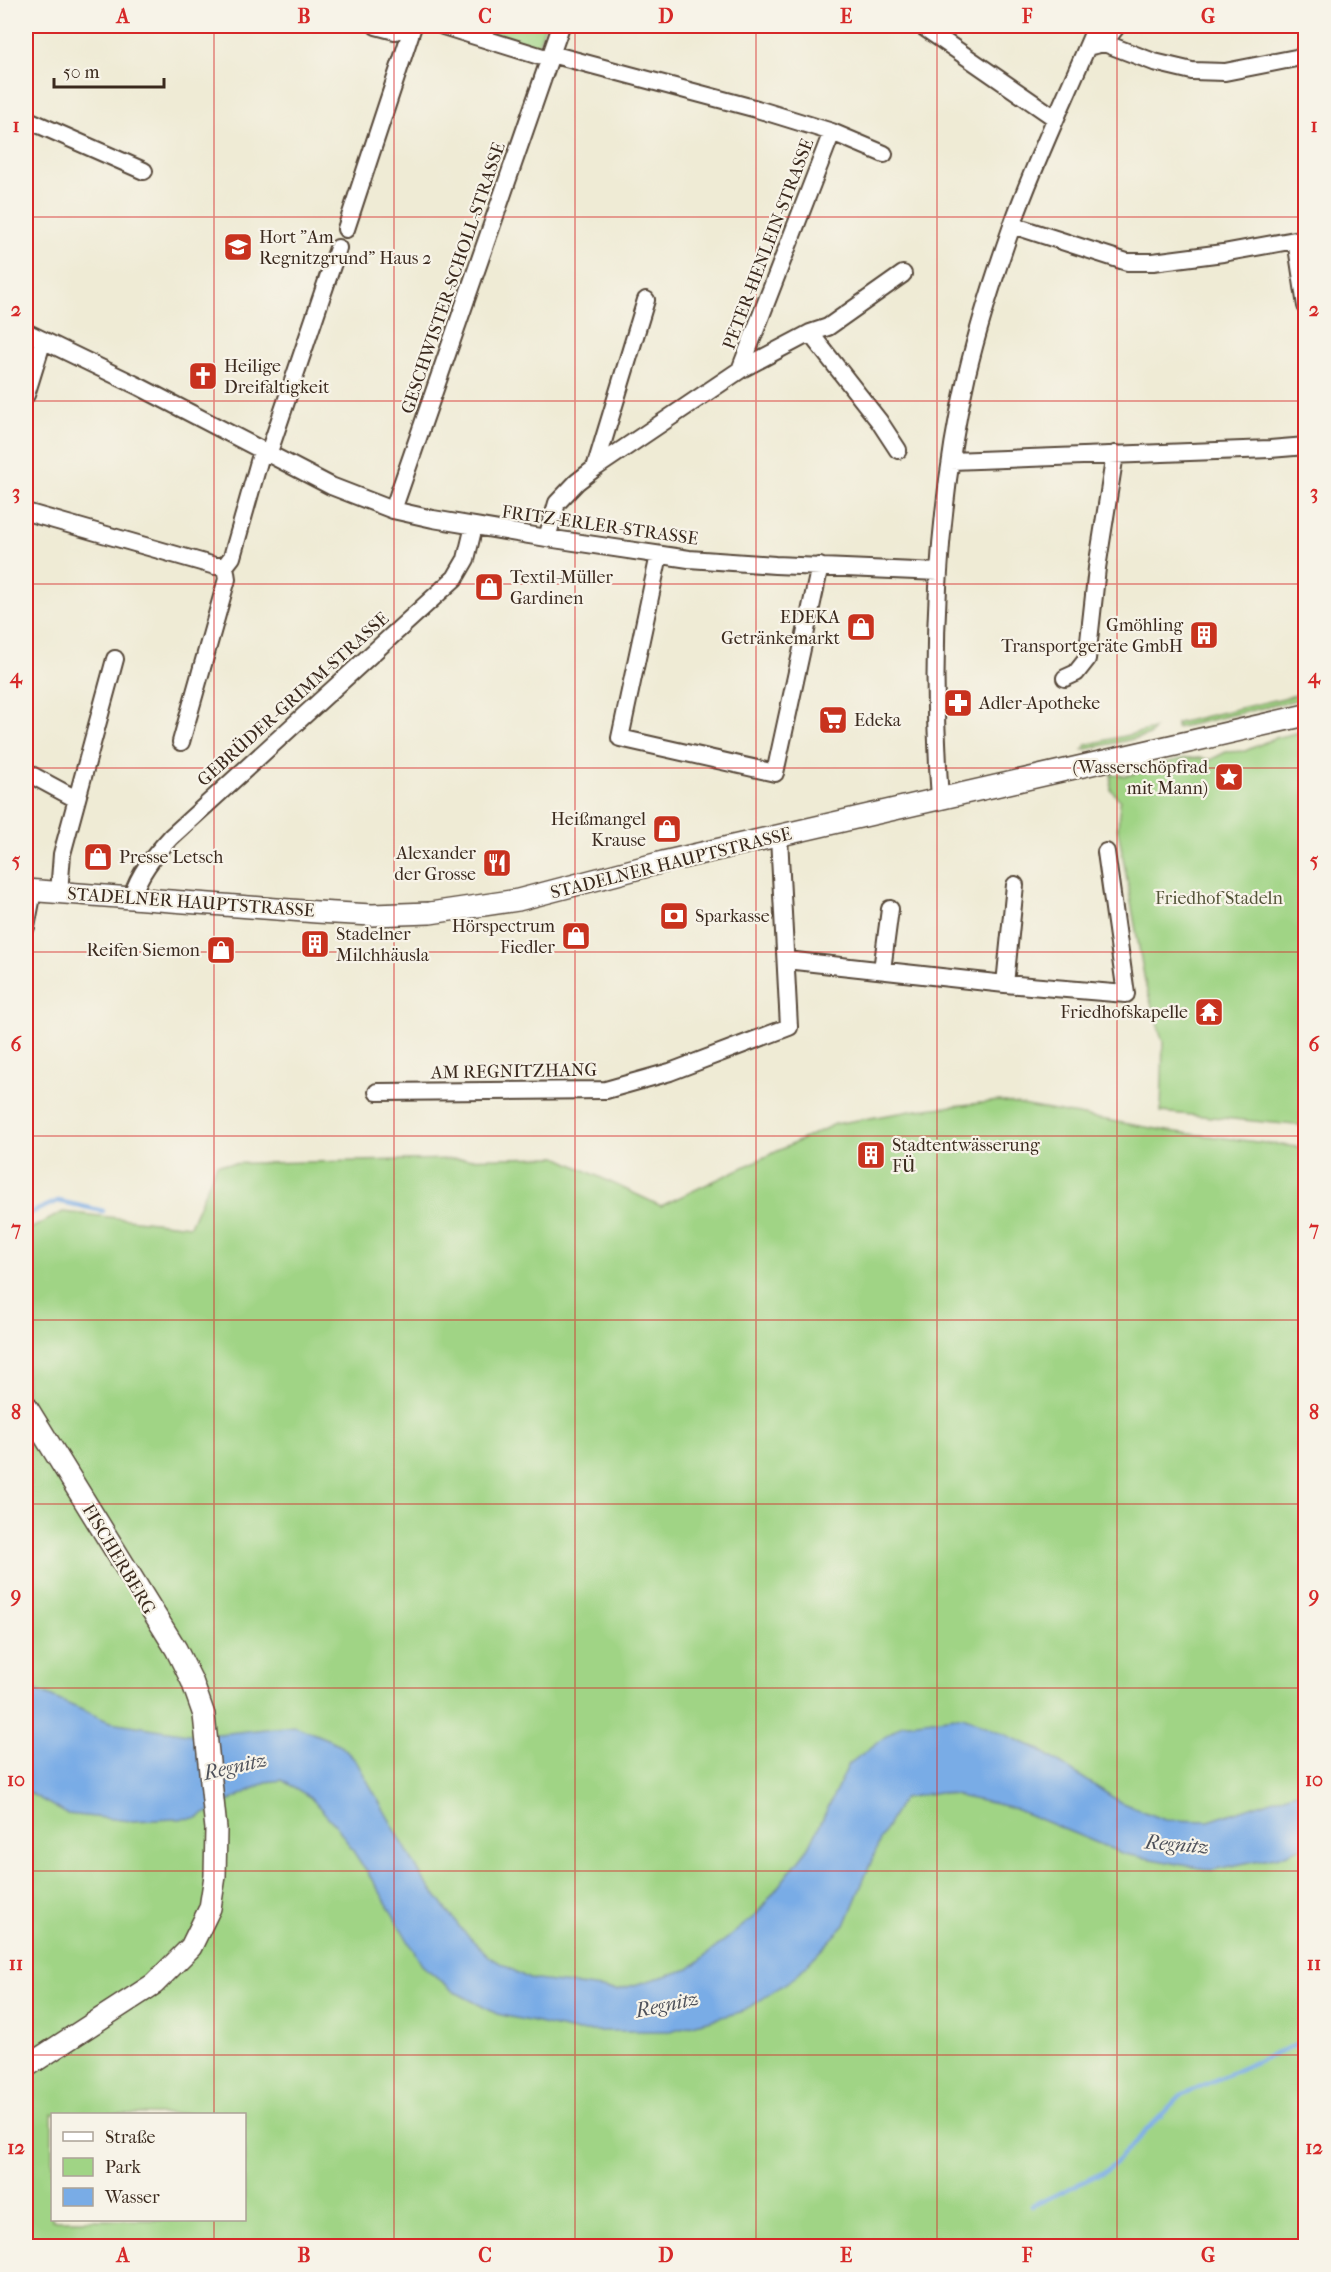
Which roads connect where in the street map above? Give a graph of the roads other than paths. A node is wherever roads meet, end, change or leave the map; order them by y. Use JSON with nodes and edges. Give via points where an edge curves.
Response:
{"nodes":[{"id":1,"x":376,"y":26,"type":"edge"},
{"id":2,"x":405,"y":26,"type":"edge"},
{"id":3,"x":413,"y":26,"type":"edge"},
{"id":4,"x":443,"y":26,"type":"edge"},
{"id":5,"x":561,"y":26,"type":"edge"},
{"id":6,"x":922,"y":26,"type":"edge"},
{"id":7,"x":1096,"y":26,"type":"edge"},
{"id":8,"x":1117,"y":26,"type":"edge"},
{"id":9,"x":1104,"y":43,"type":"junction"},
{"id":10,"x":1087,"y":47,"type":"junction"},
{"id":11,"x":1305,"y":56,"type":"edge"},
{"id":12,"x":550,"y":57,"type":"junction"},
{"id":13,"x":1055,"y":118,"type":"junction"},
{"id":14,"x":26,"y":119,"type":"edge"},
{"id":15,"x":832,"y":132,"type":"junction"},
{"id":16,"x":884,"y":154,"type":"dead end"},
{"id":17,"x":144,"y":171,"type":"dead end"},
{"id":18,"x":1012,"y":225,"type":"junction"},
{"id":19,"x":346,"y":228,"type":"dead end"},
{"id":20,"x":1301,"y":239,"type":"edge"},
{"id":21,"x":338,"y":248,"type":"dead end"},
{"id":22,"x":903,"y":274,"type":"dead end"},
{"id":23,"x":646,"y":300,"type":"dead end"},
{"id":24,"x":1305,"y":306,"type":"edge"},
{"id":25,"x":26,"y":332,"type":"edge"},
{"id":26,"x":810,"y":333,"type":"junction"},
{"id":27,"x":44,"y":340,"type":"junction"},
{"id":28,"x":740,"y":370,"type":"junction"},
{"id":29,"x":26,"y":395,"type":"edge"},
{"id":30,"x":1305,"y":446,"type":"edge"},
{"id":31,"x":898,"y":450,"type":"dead end"},
{"id":32,"x":265,"y":453,"type":"junction"},
{"id":33,"x":1115,"y":454,"type":"junction"},
{"id":34,"x":951,"y":461,"type":"junction"},
{"id":35,"x":595,"y":468,"type":"junction"},
{"id":36,"x":393,"y":510,"type":"junction"},
{"id":37,"x":26,"y":512,"type":"edge"},
{"id":38,"x":474,"y":526,"type":"junction"},
{"id":39,"x":547,"y":538,"type":"junction"},
{"id":40,"x":659,"y":555,"type":"junction"},
{"id":41,"x":225,"y":566,"type":"junction"},
{"id":42,"x":820,"y":566,"type":"junction"},
{"id":43,"x":939,"y":572,"type":"junction"},
{"id":44,"x":115,"y":658,"type":"dead end"},
{"id":45,"x":1065,"y":678,"type":"dead end"},
{"id":46,"x":1305,"y":715,"type":"edge"},
{"id":47,"x":181,"y":742,"type":"dead end"},
{"id":48,"x":26,"y":772,"type":"edge"},
{"id":49,"x":940,"y":798,"type":"junction"},
{"id":50,"x":76,"y":799,"type":"junction"},
{"id":51,"x":779,"y":837,"type":"junction"},
{"id":52,"x":1106,"y":852,"type":"dead end"},
{"id":53,"x":1016,"y":885,"type":"dead end"},
{"id":54,"x":29,"y":890,"type":"edge"},
{"id":55,"x":59,"y":893,"type":"junction"},
{"id":56,"x":131,"y":899,"type":"junction"},
{"id":57,"x":890,"y":909,"type":"dead end"},
{"id":58,"x":26,"y":927,"type":"edge"},
{"id":59,"x":786,"y":960,"type":"junction"},
{"id":60,"x":882,"y":970,"type":"junction"},
{"id":61,"x":1005,"y":984,"type":"junction"},
{"id":62,"x":377,"y":1092,"type":"dead end"},
{"id":63,"x":26,"y":1406,"type":"edge"},
{"id":64,"x":26,"y":2067,"type":"edge"}],
"edges":[{"from":1,"to":2,"type":"street","via":[[395,31]]},
{"from":3,"to":19,"type":"street"},
{"from":4,"to":12,"type":"street"},
{"from":5,"to":12,"type":"street","name":"GESCHWISTER-SCHOLL-STRASSE"},
{"from":6,"to":13,"type":"street"},
{"from":7,"to":10,"type":"street"},
{"from":8,"to":9,"type":"street"},
{"from":9,"to":10,"type":"street"},
{"from":9,"to":11,"type":"street","via":[[1192,71],[1225,72]]},
{"from":10,"to":13,"type":"street"},
{"from":12,"to":15,"type":"street","name":"PETER-HENLEIN-STRASSE"},
{"from":12,"to":36,"type":"street","name":"GESCHWISTER-SCHOLL-STRASSE"},
{"from":13,"to":18,"type":"street"},
{"from":14,"to":17,"type":"street"},
{"from":15,"to":16,"type":"street","name":"PETER-HENLEIN-STRASSE"},
{"from":15,"to":28,"type":"street","name":"PETER-HENLEIN-STRASSE"},
{"from":18,"to":20,"type":"street","via":[[1127,262],[1153,262]]},
{"from":18,"to":34,"type":"street","via":[[967,374]]},
{"from":20,"to":24,"type":"street"},
{"from":21,"to":32,"type":"street"},
{"from":22,"to":26,"type":"street","via":[[828,327]]},
{"from":23,"to":35,"type":"street"},
{"from":25,"to":27,"type":"street","name":"FRITZ-ERLER-STRASSE"},
{"from":26,"to":28,"type":"street"},
{"from":26,"to":31,"type":"street"},
{"from":27,"to":29,"type":"street"},
{"from":27,"to":32,"type":"street","name":"FRITZ-ERLER-STRASSE"},
{"from":28,"to":35,"type":"street"},
{"from":30,"to":33,"type":"street"},
{"from":32,"to":36,"type":"street","name":"FRITZ-ERLER-STRASSE"},
{"from":32,"to":41,"type":"street","via":[[232,557]]},
{"from":33,"to":34,"type":"street"},
{"from":33,"to":45,"type":"street","via":[[1096,568],[1087,659],[1076,673]]},
{"from":34,"to":43,"type":"street"},
{"from":35,"to":39,"type":"street","via":[[557,502]]},
{"from":36,"to":38,"type":"street","name":"FRITZ-ERLER-STRASSE"},
{"from":37,"to":41,"type":"street"},
{"from":38,"to":39,"type":"street","name":"FRITZ-ERLER-STRASSE"},
{"from":38,"to":56,"type":"street","name":"GEBRÜDER-GRIMM-STRASSE","via":[[466,559],[455,578],[171,837],[148,862]]},
{"from":39,"to":40,"type":"street","name":"FRITZ-ERLER-STRASSE"},
{"from":40,"to":42,"type":"street","name":"FRITZ-ERLER-STRASSE"},
{"from":40,"to":42,"type":"street","via":[[620,738],[775,773]]},
{"from":41,"to":47,"type":"street","via":[[227,579]]},
{"from":42,"to":43,"type":"street","name":"FRITZ-ERLER-STRASSE"},
{"from":43,"to":49,"type":"street","via":[[936,730]]},
{"from":44,"to":50,"type":"street"},
{"from":46,"to":49,"type":"main road","name":"STADELNER HAUPTSTRASSE"},
{"from":48,"to":50,"type":"street"},
{"from":49,"to":51,"type":"main road","name":"STADELNER HAUPTSTRASSE"},
{"from":50,"to":55,"type":"street","via":[[62,854]]},
{"from":51,"to":56,"type":"main road","name":"STADELNER HAUPTSTRASSE","via":[[518,900],[430,913],[372,915]]},
{"from":51,"to":59,"type":"street","name":"AM REGNITZHANG"},
{"from":52,"to":61,"type":"street","via":[[1126,994]]},
{"from":53,"to":61,"type":"street"},
{"from":54,"to":55,"type":"main road","name":"STADELNER HAUPTSTRASSE"},
{"from":54,"to":58,"type":"street"},
{"from":55,"to":56,"type":"main road","name":"STADELNER HAUPTSTRASSE"},
{"from":57,"to":60,"type":"street"},
{"from":59,"to":60,"type":"street"},
{"from":59,"to":62,"type":"street","name":"AM REGNITZHANG","via":[[789,1027],[670,1072],[606,1090]]},
{"from":60,"to":61,"type":"street"},
{"from":63,"to":64,"type":"main road","name":"FISCHERBERG","via":[[192,1681],[204,1715],[216,1829],[210,1908],[191,1947],[154,1984]]}]}
